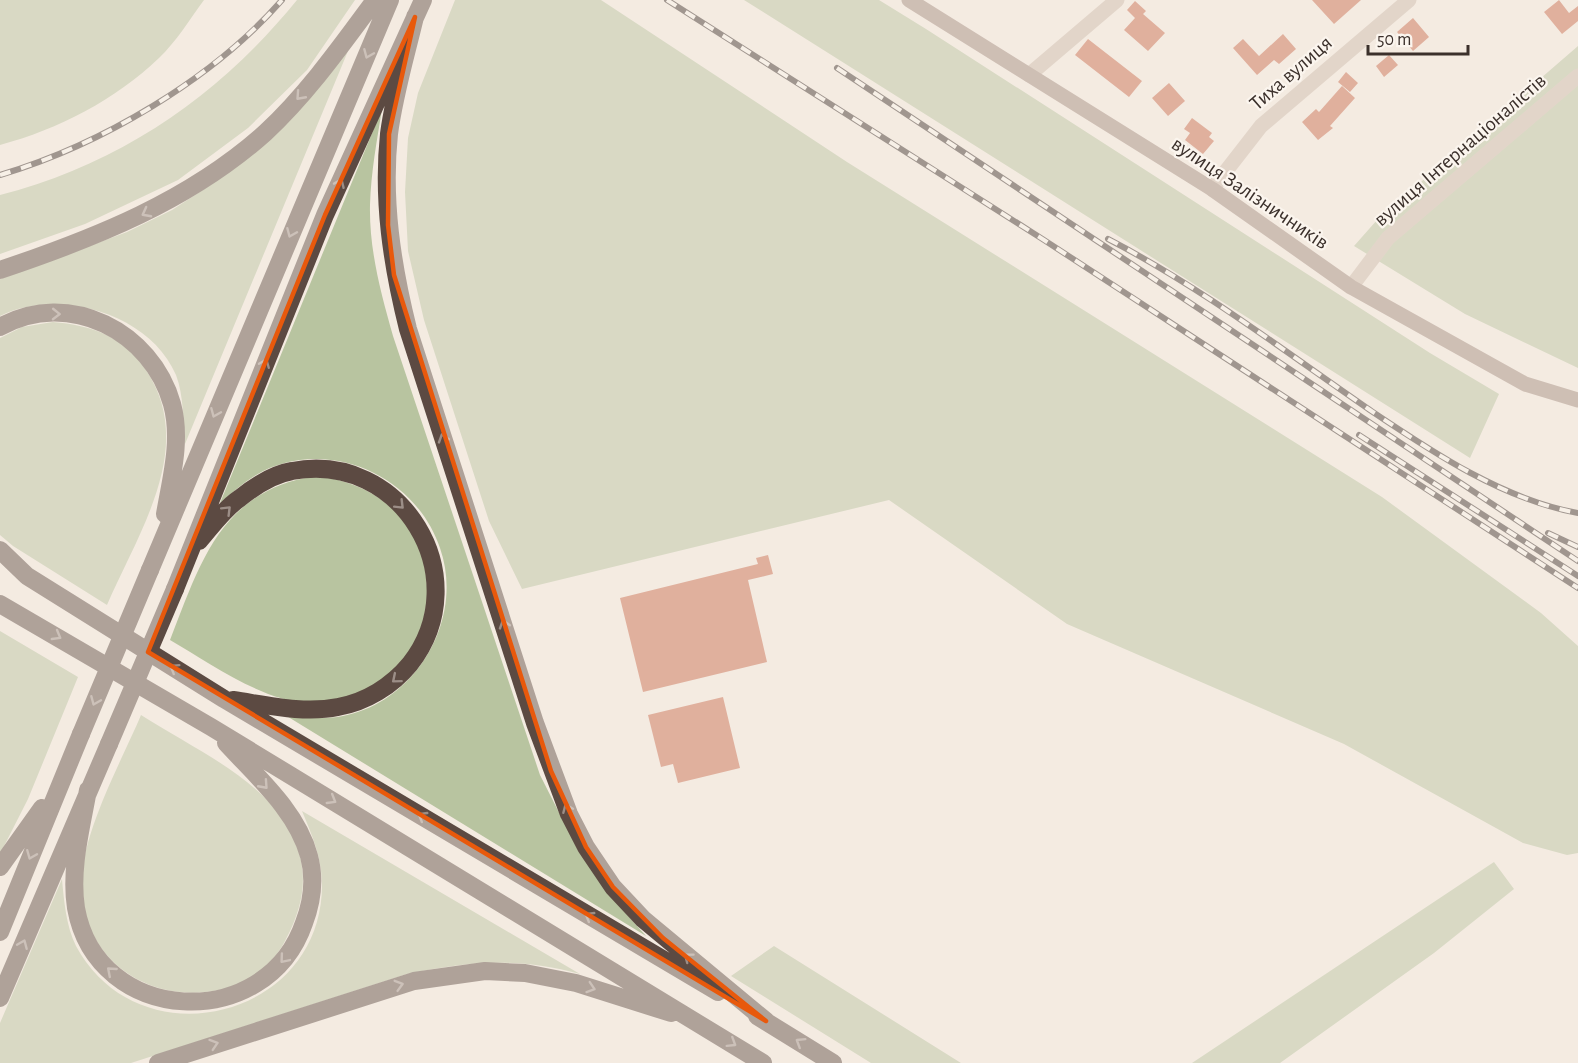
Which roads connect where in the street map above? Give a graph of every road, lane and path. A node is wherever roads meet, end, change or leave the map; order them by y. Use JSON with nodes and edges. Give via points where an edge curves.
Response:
{"nodes":[{"id":1,"x":375,"y":0,"type":"edge"},
{"id":2,"x":390,"y":0,"type":"edge"},
{"id":3,"x":423,"y":0,"type":"edge"},
{"id":4,"x":909,"y":0,"type":"edge"},
{"id":5,"x":1117,"y":0,"type":"edge"},
{"id":6,"x":1409,"y":0,"type":"edge"},
{"id":7,"x":415,"y":17,"type":"junction"},
{"id":8,"x":1029,"y":75,"type":"junction"},
{"id":9,"x":1578,"y":76,"type":"edge"},
{"id":10,"x":1212,"y":189,"type":"junction"},
{"id":11,"x":0,"y":270,"type":"edge"},
{"id":12,"x":1351,"y":287,"type":"junction"},
{"id":13,"x":0,"y":327,"type":"edge"},
{"id":14,"x":1578,"y":400,"type":"edge"},
{"id":15,"x":159,"y":546,"type":"junction"},
{"id":16,"x":0,"y":550,"type":"edge"},
{"id":17,"x":188,"y":553,"type":"junction"},
{"id":18,"x":3,"y":606,"type":"edge"},
{"id":19,"x":224,"y":699,"type":"junction"},
{"id":20,"x":211,"y":727,"type":"junction"},
{"id":21,"x":60,"y":782,"type":"junction"},
{"id":22,"x":88,"y":790,"type":"junction"},
{"id":23,"x":0,"y":867,"type":"edge"},
{"id":24,"x":0,"y":932,"type":"edge"},
{"id":25,"x":0,"y":998,"type":"edge"},
{"id":26,"x":766,"y":1021,"type":"junction"},
{"id":27,"x":700,"y":1023,"type":"junction"},
{"id":28,"x":158,"y":1063,"type":"edge"},
{"id":29,"x":764,"y":1063,"type":"edge"},
{"id":30,"x":833,"y":1063,"type":"edge"}],
"edges":[{"from":1,"to":11,"type":"highway","one_way":true,"via":[[299,98],[233,160],[190,189],[131,220]]},
{"from":2,"to":15,"type":"highway","one_way":true},
{"from":3,"to":7,"type":"highway"},
{"from":4,"to":8,"type":"street","name":"вулиця Залізничників"},
{"from":5,"to":8,"type":"street"},
{"from":6,"to":10,"type":"street","name":"Тиха вулиця","via":[[1261,126]]},
{"from":17,"to":7,"type":"highway","one_way":true,"via":[[325,214]]},
{"from":26,"to":7,"type":"highway","one_way":true,"via":[[663,938],[613,887],[586,847],[552,771],[408,329],[394,275],[388,225],[389,134]]},
{"from":8,"to":10,"type":"street","name":"вулиця Залізничників"},
{"from":9,"to":12,"type":"street","name":"вулиця Інтернаціоналістів","via":[[1388,238]]},
{"from":10,"to":12,"type":"street","name":"вулиця Залізничників"},
{"from":12,"to":14,"type":"street","name":"вулиця Залізничників","via":[[1525,384]]},
{"from":13,"to":15,"type":"highway","one_way":true,"via":[[29,316],[80,316],[106,324],[130,338],[150,358],[172,406],[176,434]]},
{"from":15,"to":21,"type":"highway","one_way":true,"bridge":true},
{"from":19,"to":16,"type":"highway","one_way":true,"via":[[27,576]]},
{"from":17,"to":19,"type":"highway","one_way":true,"via":[[238,499],[268,480],[292,471],[325,469],[376,484],[403,505],[429,550],[435,575],[429,631],[402,675],[381,691],[337,708],[310,710]]},
{"from":17,"to":22,"type":"highway","bridge":true},
{"from":18,"to":20,"type":"highway","one_way":true},
{"from":26,"to":19,"type":"highway","one_way":true},
{"from":20,"to":22,"type":"highway","one_way":true,"via":[[292,819],[309,856],[312,874],[308,914],[300,936],[287,958],[248,989],[207,1002],[166,1001],[130,986],[102,964],[82,928],[74,887],[75,859]]},
{"from":20,"to":27,"type":"highway","one_way":true},
{"from":21,"to":23,"type":"highway"},
{"from":21,"to":24,"type":"highway","one_way":true},
{"from":25,"to":22,"type":"highway","one_way":true},
{"from":30,"to":26,"type":"highway","one_way":true},
{"from":28,"to":27,"type":"highway","one_way":true,"via":[[403,984],[485,971],[525,973],[576,983]]},
{"from":27,"to":29,"type":"highway","one_way":true}]}
